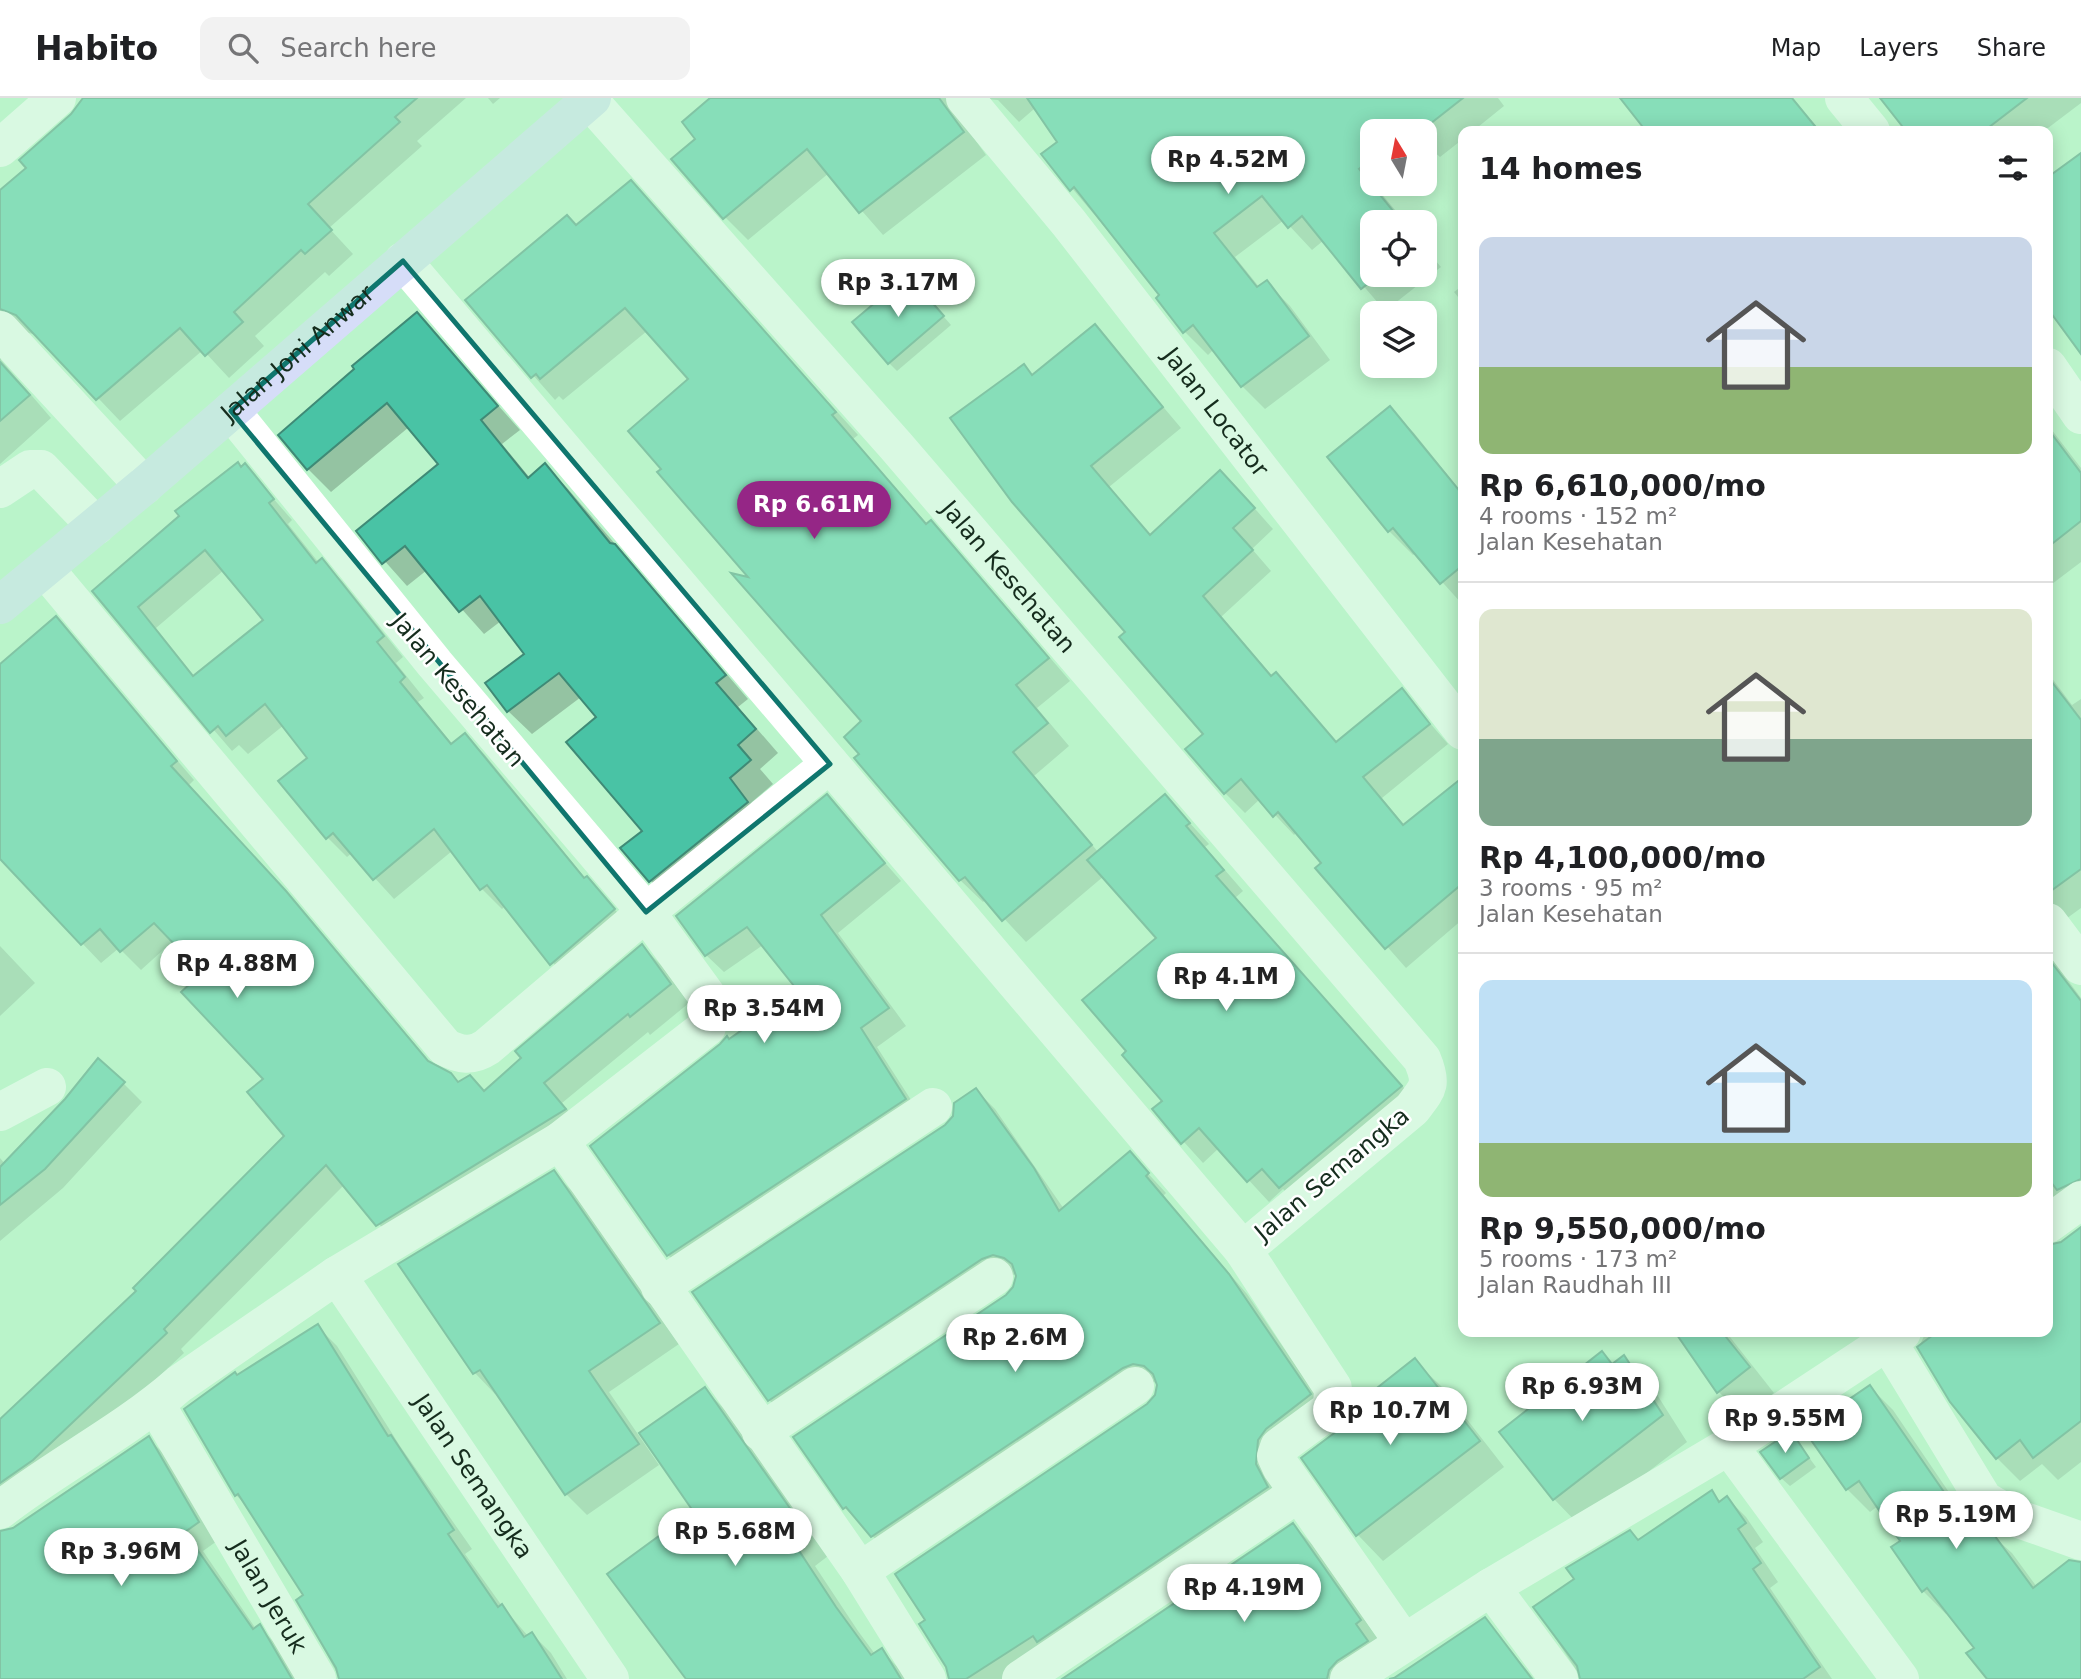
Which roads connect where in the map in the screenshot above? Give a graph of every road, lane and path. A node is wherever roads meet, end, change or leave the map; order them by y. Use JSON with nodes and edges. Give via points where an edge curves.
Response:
{"nodes":[{"id":1,"x":57,"y":98,"type":"edge"},
{"id":2,"x":965,"y":98,"type":"edge"},
{"id":3,"x":1844,"y":98,"type":"edge"},
{"id":4,"x":590,"y":99,"type":"edge"},
{"id":5,"x":1867,"y":126,"type":"edge"},
{"id":6,"x":0,"y":148,"type":"edge"},
{"id":7,"x":403,"y":261,"type":"junction"},
{"id":8,"x":0,"y":330,"type":"edge"},
{"id":9,"x":2053,"y":374,"type":"edge"},
{"id":10,"x":230,"y":411,"type":"junction"},
{"id":11,"x":2081,"y":415,"type":"edge"},
{"id":12,"x":144,"y":486,"type":"junction"},
{"id":13,"x":0,"y":489,"type":"edge"},
{"id":14,"x":96,"y":526,"type":"junction"},
{"id":15,"x":45,"y":569,"type":"junction"},
{"id":16,"x":0,"y":605,"type":"edge"},
{"id":17,"x":1458,"y":725,"type":"edge"},
{"id":18,"x":830,"y":764,"type":"junction"},
{"id":19,"x":646,"y":912,"type":"junction"},
{"id":20,"x":2053,"y":929,"type":"edge"},
{"id":21,"x":2081,"y":966,"type":"edge"},
{"id":22,"x":1422,"y":1059,"type":"joint"},
{"id":23,"x":47,"y":1087,"type":"dead end"},
{"id":24,"x":933,"y":1107,"type":"dead end"},
{"id":25,"x":0,"y":1112,"type":"edge"},
{"id":26,"x":560,"y":1141,"type":"junction"},
{"id":27,"x":2081,"y":1200,"type":"edge"},
{"id":28,"x":2053,"y":1220,"type":"edge"},
{"id":29,"x":1243,"y":1250,"type":"junction"},
{"id":30,"x":338,"y":1275,"type":"junction"},
{"id":31,"x":994,"y":1277,"type":"dead end"},
{"id":32,"x":660,"y":1287,"type":"junction"},
{"id":33,"x":1895,"y":1337,"type":"edge"},
{"id":34,"x":1135,"y":1386,"type":"dead end"},
{"id":35,"x":156,"y":1405,"type":"junction"},
{"id":36,"x":761,"y":1432,"type":"junction"},
{"id":37,"x":1729,"y":1446,"type":"junction"},
{"id":38,"x":1297,"y":1494,"type":"junction"},
{"id":39,"x":0,"y":1510,"type":"edge"},
{"id":40,"x":2081,"y":1541,"type":"edge"},
{"id":41,"x":860,"y":1571,"type":"junction"},
{"id":42,"x":1491,"y":1587,"type":"junction"},
{"id":43,"x":1404,"y":1643,"type":"junction"},
{"id":44,"x":317,"y":1679,"type":"edge"},
{"id":45,"x":610,"y":1679,"type":"edge"},
{"id":46,"x":927,"y":1679,"type":"edge"},
{"id":47,"x":1021,"y":1679,"type":"edge"},
{"id":48,"x":1349,"y":1679,"type":"edge"},
{"id":49,"x":1559,"y":1679,"type":"edge"},
{"id":50,"x":1900,"y":1679,"type":"edge"}],
"edges":[{"from":1,"to":6,"type":"street"},
{"from":2,"to":17,"type":"street","name":"Jalan Locator","via":[[1069,223]]},
{"from":3,"to":5,"type":"street"},
{"from":4,"to":7,"type":"main road","name":"Jalan Joni Anwar"},
{"from":4,"to":22,"type":"street","name":"Jalan Kesehatan","via":[[896,446]]},
{"from":7,"to":10,"type":"main road","name":"Jalan Joni Anwar"},
{"from":7,"to":18,"type":"street"},
{"from":8,"to":12,"type":"street"},
{"from":9,"to":11,"type":"street"},
{"from":10,"to":12,"type":"main road","name":"Jalan Joni Anwar"},
{"from":10,"to":19,"type":"street","name":"Jalan Kesehatan","via":[[435,664]]},
{"from":12,"to":14,"type":"main road","name":"Jalan Joni Anwar"},
{"from":13,"to":14,"type":"street","via":[[30,469],[41,469]]},
{"from":14,"to":15,"type":"main road","name":"Jalan Joni Anwar"},
{"from":15,"to":16,"type":"main road","name":"Jalan Joni Anwar"},
{"from":15,"to":19,"type":"street","via":[[445,1047],[459,1055],[487,1047]]},
{"from":18,"to":19,"type":"street"},
{"from":18,"to":29,"type":"street"},
{"from":19,"to":26,"type":"street","name":"Jalan Kesehatan","via":[[701,985],[707,1027]]},
{"from":20,"to":21,"type":"street"},
{"from":22,"to":29,"type":"street","name":"Jalan Semangka","via":[[1429,1077],[1427,1089],[1412,1109]]},
{"from":23,"to":25,"type":"street"},
{"from":24,"to":32,"type":"street"},
{"from":26,"to":30,"type":"street"},
{"from":26,"to":32,"type":"street"},
{"from":27,"to":28,"type":"street"},
{"from":29,"to":38,"type":"street","via":[[1333,1388],[1332,1408],[1279,1447],[1276,1456]]},
{"from":30,"to":35,"type":"street","via":[[179,1384]]},
{"from":30,"to":45,"type":"street","name":"Jalan Semangka"},
{"from":31,"to":36,"type":"street"},
{"from":32,"to":36,"type":"street"},
{"from":33,"to":37,"type":"street"},
{"from":33,"to":40,"type":"street","via":[[1984,1500],[2012,1517]]},
{"from":34,"to":41,"type":"street"},
{"from":35,"to":39,"type":"street","via":[[44,1476]]},
{"from":35,"to":44,"type":"street","name":"Jalan Jeruk"},
{"from":36,"to":41,"type":"street"},
{"from":37,"to":42,"type":"street"},
{"from":37,"to":50,"type":"street"},
{"from":38,"to":43,"type":"street"},
{"from":38,"to":47,"type":"street"},
{"from":41,"to":46,"type":"street"},
{"from":42,"to":43,"type":"street"},
{"from":42,"to":49,"type":"street"},
{"from":43,"to":48,"type":"street"}]}
